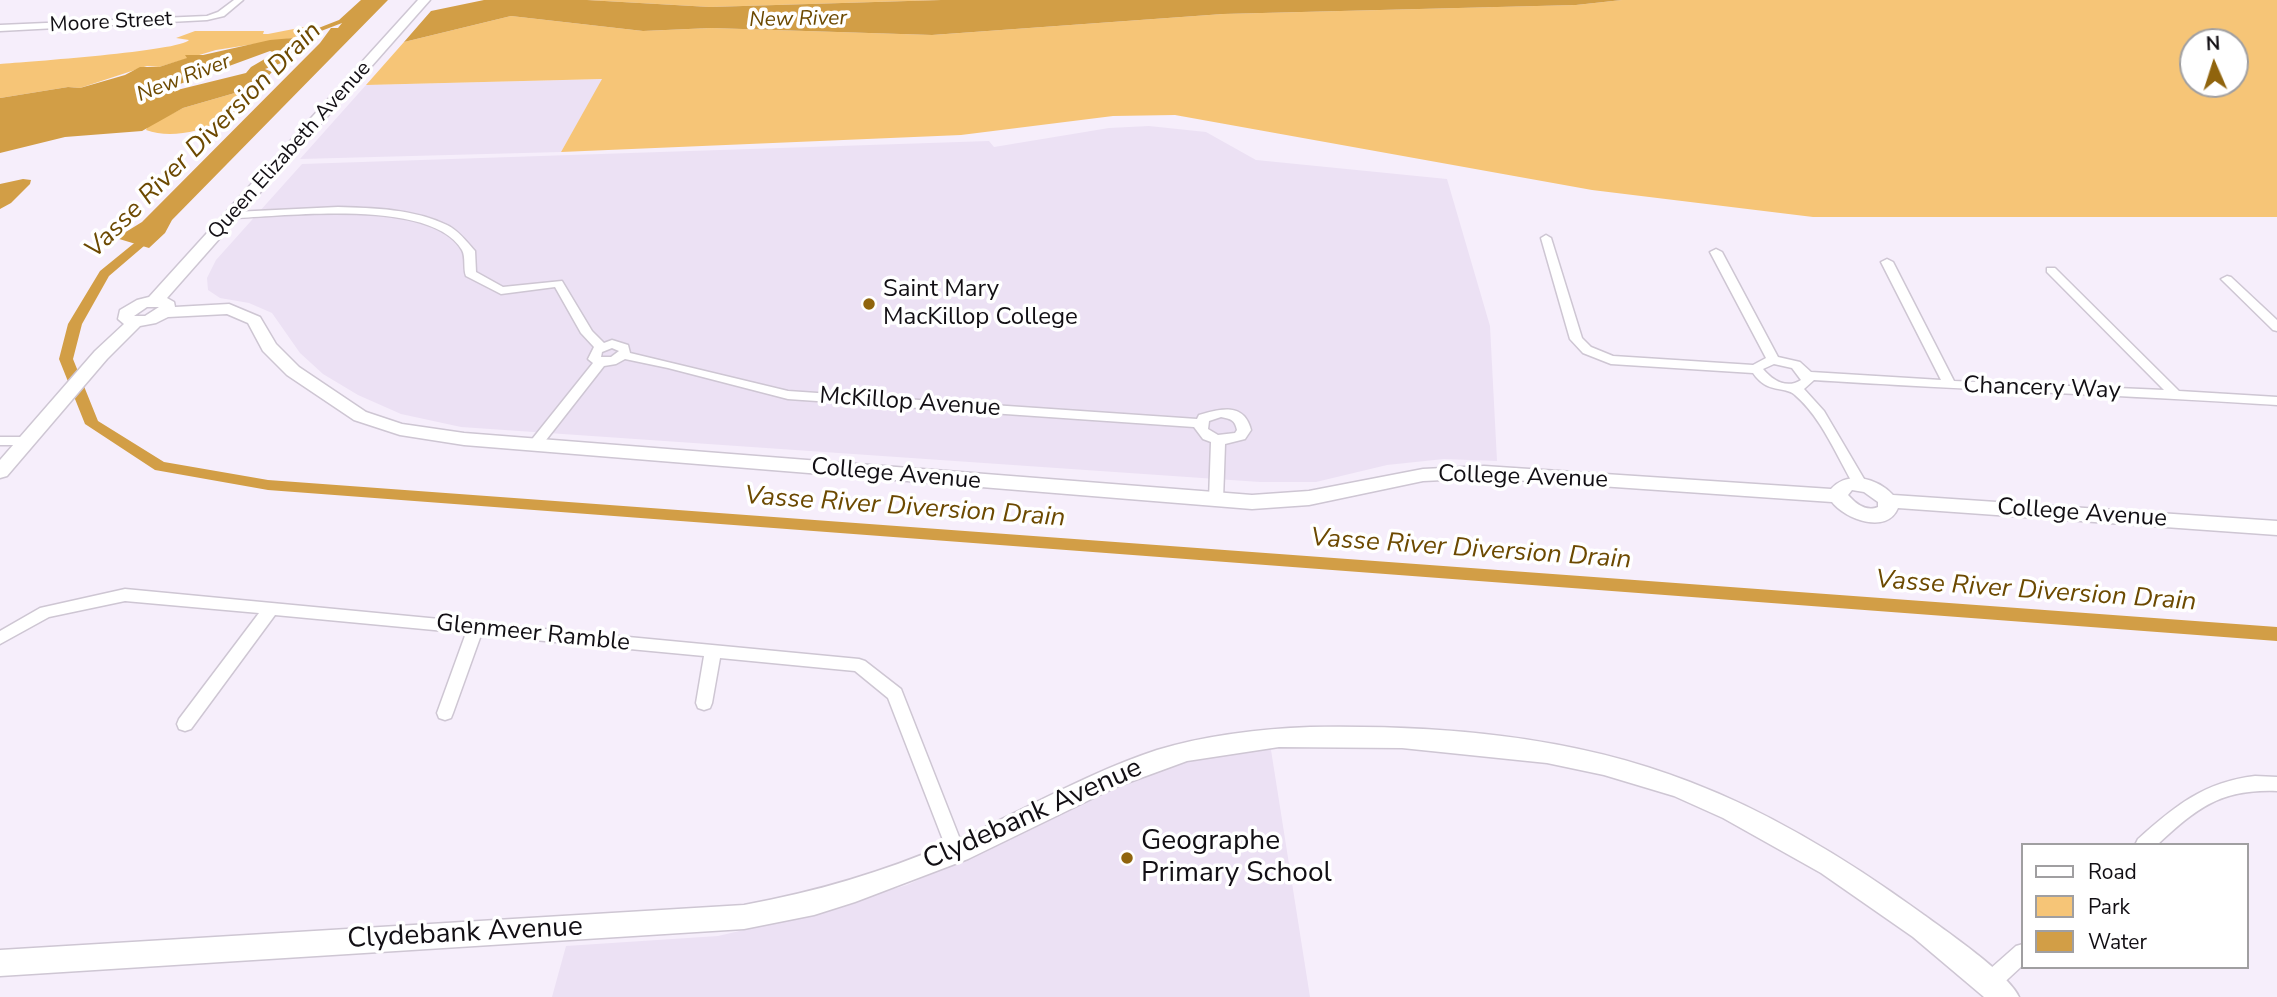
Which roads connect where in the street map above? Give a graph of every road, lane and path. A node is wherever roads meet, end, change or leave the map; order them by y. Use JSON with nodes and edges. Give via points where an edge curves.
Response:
{"nodes":[{"id":1,"x":239,"y":0,"type":"edge"},
{"id":2,"x":424,"y":0,"type":"edge"},
{"id":3,"x":0,"y":28,"type":"edge"},
{"id":4,"x":234,"y":215,"type":"junction"},
{"id":5,"x":1546,"y":238,"type":"dead end"},
{"id":6,"x":1716,"y":252,"type":"dead end"},
{"id":7,"x":1887,"y":262,"type":"dead end"},
{"id":8,"x":2051,"y":270,"type":"dead end"},
{"id":9,"x":2227,"y":279,"type":"dead end"},
{"id":10,"x":160,"y":306,"type":"junction"},
{"id":11,"x":135,"y":322,"type":"joint"},
{"id":12,"x":2277,"y":327,"type":"edge"},
{"id":13,"x":601,"y":347,"type":"junction"},
{"id":14,"x":624,"y":355,"type":"junction"},
{"id":15,"x":1773,"y":360,"type":"junction"},
{"id":16,"x":600,"y":362,"type":"junction"},
{"id":17,"x":1757,"y":369,"type":"junction"},
{"id":18,"x":1807,"y":376,"type":"junction"},
{"id":19,"x":1950,"y":386,"type":"junction"},
{"id":20,"x":1796,"y":388,"type":"junction"},
{"id":21,"x":2175,"y":394,"type":"junction"},
{"id":22,"x":2277,"y":401,"type":"edge"},
{"id":23,"x":1201,"y":423,"type":"junction"},
{"id":24,"x":1218,"y":440,"type":"junction"},
{"id":25,"x":1,"y":441,"type":"edge"},
{"id":26,"x":29,"y":441,"type":"junction"},
{"id":27,"x":534,"y":446,"type":"junction"},
{"id":28,"x":0,"y":472,"type":"edge"},
{"id":29,"x":1860,"y":484,"type":"junction"},
{"id":30,"x":1838,"y":496,"type":"junction"},
{"id":31,"x":1216,"y":500,"type":"junction"},
{"id":32,"x":1888,"y":501,"type":"junction"},
{"id":33,"x":2277,"y":528,"type":"edge"},
{"id":34,"x":270,"y":610,"type":"junction"},
{"id":35,"x":476,"y":628,"type":"junction"},
{"id":36,"x":0,"y":638,"type":"edge"},
{"id":37,"x":713,"y":653,"type":"junction"},
{"id":38,"x":704,"y":704,"type":"dead end"},
{"id":39,"x":445,"y":713,"type":"dead end"},
{"id":40,"x":185,"y":724,"type":"dead end"},
{"id":41,"x":2277,"y":783,"type":"edge"},
{"id":42,"x":2146,"y":843,"type":"edge"},
{"id":43,"x":956,"y":852,"type":"junction"},
{"id":44,"x":2022,"y":954,"type":"edge"},
{"id":45,"x":0,"y":963,"type":"edge"},
{"id":46,"x":1997,"y":990,"type":"edge"}],
"edges":[{"from":1,"to":3,"type":"street","name":"Moore Street","via":[[221,13],[198,19]]},
{"from":2,"to":4,"type":"street","name":"Queen Elizabeth Avenue"},
{"from":4,"to":10,"type":"street","name":"Queen Elizabeth Avenue"},
{"from":4,"to":13,"type":"street","via":[[360,211],[443,226],[469,251],[470,274],[501,291],[558,284],[587,333]]},
{"from":5,"to":17,"type":"street","via":[[1576,339],[1587,350],[1611,360]]},
{"from":6,"to":15,"type":"street"},
{"from":7,"to":19,"type":"street"},
{"from":8,"to":21,"type":"street"},
{"from":9,"to":12,"type":"street"},
{"from":10,"to":11,"type":"street","via":[[150,320]]},
{"from":10,"to":27,"type":"street","name":"College Avenue","via":[[229,309],[254,320],[268,347],[293,371],[360,416],[400,429]]},
{"from":11,"to":26,"type":"street"},
{"from":13,"to":14,"type":"street","name":"McKillop Avenue","via":[[622,346]]},
{"from":13,"to":16,"type":"street","via":[[593,356]]},
{"from":14,"to":16,"type":"street"},
{"from":14,"to":23,"type":"street","name":"McKillop Avenue","via":[[788,395]]},
{"from":15,"to":17,"type":"street"},
{"from":15,"to":18,"type":"street","via":[[1796,365]]},
{"from":16,"to":27,"type":"street"},
{"from":17,"to":20,"type":"street","via":[[1772,384]]},
{"from":18,"to":19,"type":"street","name":"Chancery Way"},
{"from":18,"to":20,"type":"street","via":[[1804,386]]},
{"from":19,"to":21,"type":"street","name":"Chancery Way"},
{"from":20,"to":29,"type":"street","via":[[1819,414]]},
{"from":21,"to":22,"type":"street","name":"Chancery Way"},
{"from":23,"to":24,"type":"street","via":[[1202,432]]},
{"from":23,"to":24,"type":"street","via":[[1221,412],[1242,421],[1240,436]]},
{"from":24,"to":31,"type":"street"},
{"from":25,"to":26,"type":"street"},
{"from":26,"to":28,"type":"street"},
{"from":27,"to":31,"type":"street","name":"College Avenue"},
{"from":29,"to":30,"type":"street","via":[[1842,487]]},
{"from":29,"to":32,"type":"street"},
{"from":30,"to":31,"type":"street","name":"College Avenue","via":[[1484,472],[1423,475],[1309,498]]},
{"from":30,"to":32,"type":"street","via":[[1850,509],[1871,516],[1886,513]]},
{"from":32,"to":33,"type":"street","name":"College Avenue"},
{"from":34,"to":35,"type":"street","name":"Glenmeer Ramble"},
{"from":34,"to":36,"type":"street","name":"Glenmeer Ramble","via":[[125,595],[45,612]]},
{"from":34,"to":40,"type":"street"},
{"from":35,"to":37,"type":"street","name":"Glenmeer Ramble"},
{"from":35,"to":39,"type":"street"},
{"from":37,"to":38,"type":"street"},
{"from":37,"to":43,"type":"street","name":"Glenmeer Ramble","via":[[859,665],[895,694]]},
{"from":41,"to":42,"type":"street","via":[[2233,785],[2212,792],[2189,804]]},
{"from":43,"to":45,"type":"street","name":"Clydebank Avenue","via":[[826,901],[744,917]]},
{"from":43,"to":46,"type":"street","name":"Clydebank Avenue","via":[[1104,782],[1159,760],[1213,746],[1358,736],[1542,752],[1633,772],[1711,802],[1782,838],[1856,882]]},
{"from":44,"to":46,"type":"street"}]}
